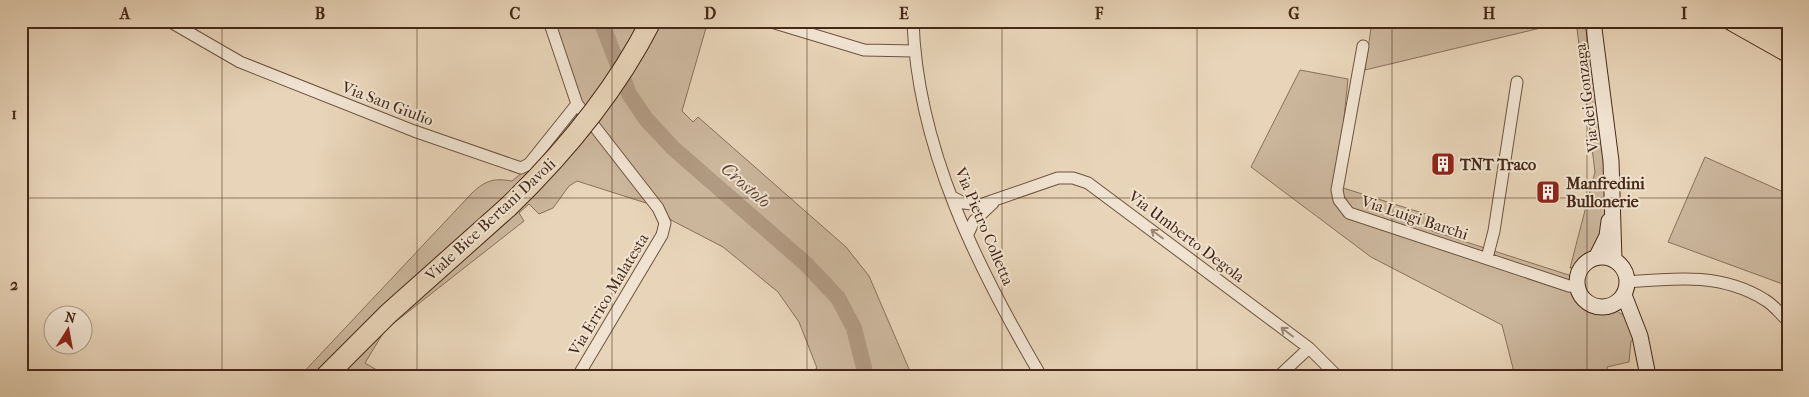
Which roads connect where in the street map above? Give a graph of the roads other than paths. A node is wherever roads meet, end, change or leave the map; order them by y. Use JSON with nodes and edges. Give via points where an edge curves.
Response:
{"nodes":[{"id":1,"x":169,"y":21,"type":"edge"},
{"id":2,"x":549,"y":21,"type":"edge"},
{"id":3,"x":651,"y":21,"type":"edge"},
{"id":4,"x":768,"y":21,"type":"edge"},
{"id":5,"x":913,"y":21,"type":"edge"},
{"id":6,"x":1593,"y":21,"type":"edge"},
{"id":7,"x":1733,"y":21,"type":"edge"},
{"id":8,"x":1772,"y":21,"type":"edge"},
{"id":9,"x":1788,"y":30,"type":"edge"},
{"id":10,"x":1363,"y":46,"type":"dead end"},
{"id":11,"x":914,"y":51,"type":"junction"},
{"id":12,"x":1788,"y":52,"type":"edge"},
{"id":13,"x":1517,"y":82,"type":"dead end"},
{"id":14,"x":577,"y":104,"type":"junction"},
{"id":15,"x":952,"y":197,"type":"junction"},
{"id":16,"x":999,"y":199,"type":"junction"},
{"id":17,"x":1611,"y":200,"type":"junction"},
{"id":18,"x":968,"y":234,"type":"junction"},
{"id":19,"x":1487,"y":258,"type":"junction"},
{"id":20,"x":1596,"y":258,"type":"junction"},
{"id":21,"x":1614,"y":260,"type":"junction"},
{"id":22,"x":1578,"y":287,"type":"junction"},
{"id":23,"x":1626,"y":289,"type":"junction"},
{"id":24,"x":1607,"y":307,"type":"junction"},
{"id":25,"x":1788,"y":322,"type":"edge"},
{"id":26,"x":1634,"y":323,"type":"junction"},
{"id":27,"x":1309,"y":348,"type":"junction"},
{"id":28,"x":326,"y":376,"type":"edge"},
{"id":29,"x":578,"y":376,"type":"edge"},
{"id":30,"x":1041,"y":376,"type":"edge"},
{"id":31,"x":1279,"y":376,"type":"edge"},
{"id":32,"x":1337,"y":376,"type":"edge"},
{"id":33,"x":1648,"y":376,"type":"edge"}],
"edges":[{"from":1,"to":14,"type":"street","name":"Via San Giulio","via":[[240,62],[414,131],[520,168],[529,164]]},
{"from":2,"to":14,"type":"street","name":"Via Errico Malatesta"},
{"from":3,"to":28,"type":"highway","name":"Viale Bice Bertani Davoli","bridge":true,"via":[[624,70],[588,121],[549,166],[388,314]]},
{"from":4,"to":11,"type":"street","via":[[864,50]]},
{"from":5,"to":11,"type":"street","name":"Via Pietro Colletta"},
{"from":6,"to":17,"type":"main road","name":"Via dei Gonzaga","via":[[1611,161]]},
{"from":7,"to":12,"type":"highway"},
{"from":8,"to":9,"type":"highway"},
{"from":10,"to":19,"type":"street","name":"Via Luigi Barchi","via":[[1337,190],[1339,200],[1349,213],[1360,218]]},
{"from":11,"to":15,"type":"street","name":"Via Pietro Colletta","via":[[925,111]]},
{"from":13,"to":19,"type":"street"},
{"from":14,"to":29,"type":"street","name":"Via Errico Malatesta","via":[[658,208],[665,223],[662,235]]},
{"from":15,"to":16,"type":"street","name":"Via Umberto Degola","via":[[980,205]]},
{"from":15,"to":18,"type":"street","name":"Via Pietro Colletta"},
{"from":16,"to":18,"type":"street","name":"Via Umberto Degola","via":[[980,214]]},
{"from":27,"to":16,"type":"street","name":"Via Umberto Degola","one_way":true,"via":[[1088,183],[1058,178]]},
{"from":17,"to":20,"type":"main road","name":"Via dei Gonzaga","via":[[1607,236]]},
{"from":17,"to":21,"type":"main road","name":"Via dei Gonzaga"},
{"from":18,"to":30,"type":"street","name":"Via Pietro Colletta","via":[[1012,327]]},
{"from":19,"to":22,"type":"street","name":"Via Luigi Barchi"},
{"from":20,"to":21,"type":"main road"},
{"from":20,"to":22,"type":"main road","name":"Via dei Gonzaga","via":[[1581,269]]},
{"from":21,"to":23,"type":"main road","via":[[1620,265]]},
{"from":22,"to":24,"type":"main road","via":[[1584,299],[1594,306]]},
{"from":23,"to":24,"type":"main road","via":[[1619,301]]},
{"from":23,"to":25,"type":"street","via":[[1681,278],[1723,282],[1767,301]]},
{"from":23,"to":26,"type":"main road"},
{"from":24,"to":26,"type":"main road"},
{"from":26,"to":33,"type":"main road"},
{"from":27,"to":31,"type":"street"},
{"from":27,"to":32,"type":"street","name":"Via Umberto Degola"}]}
